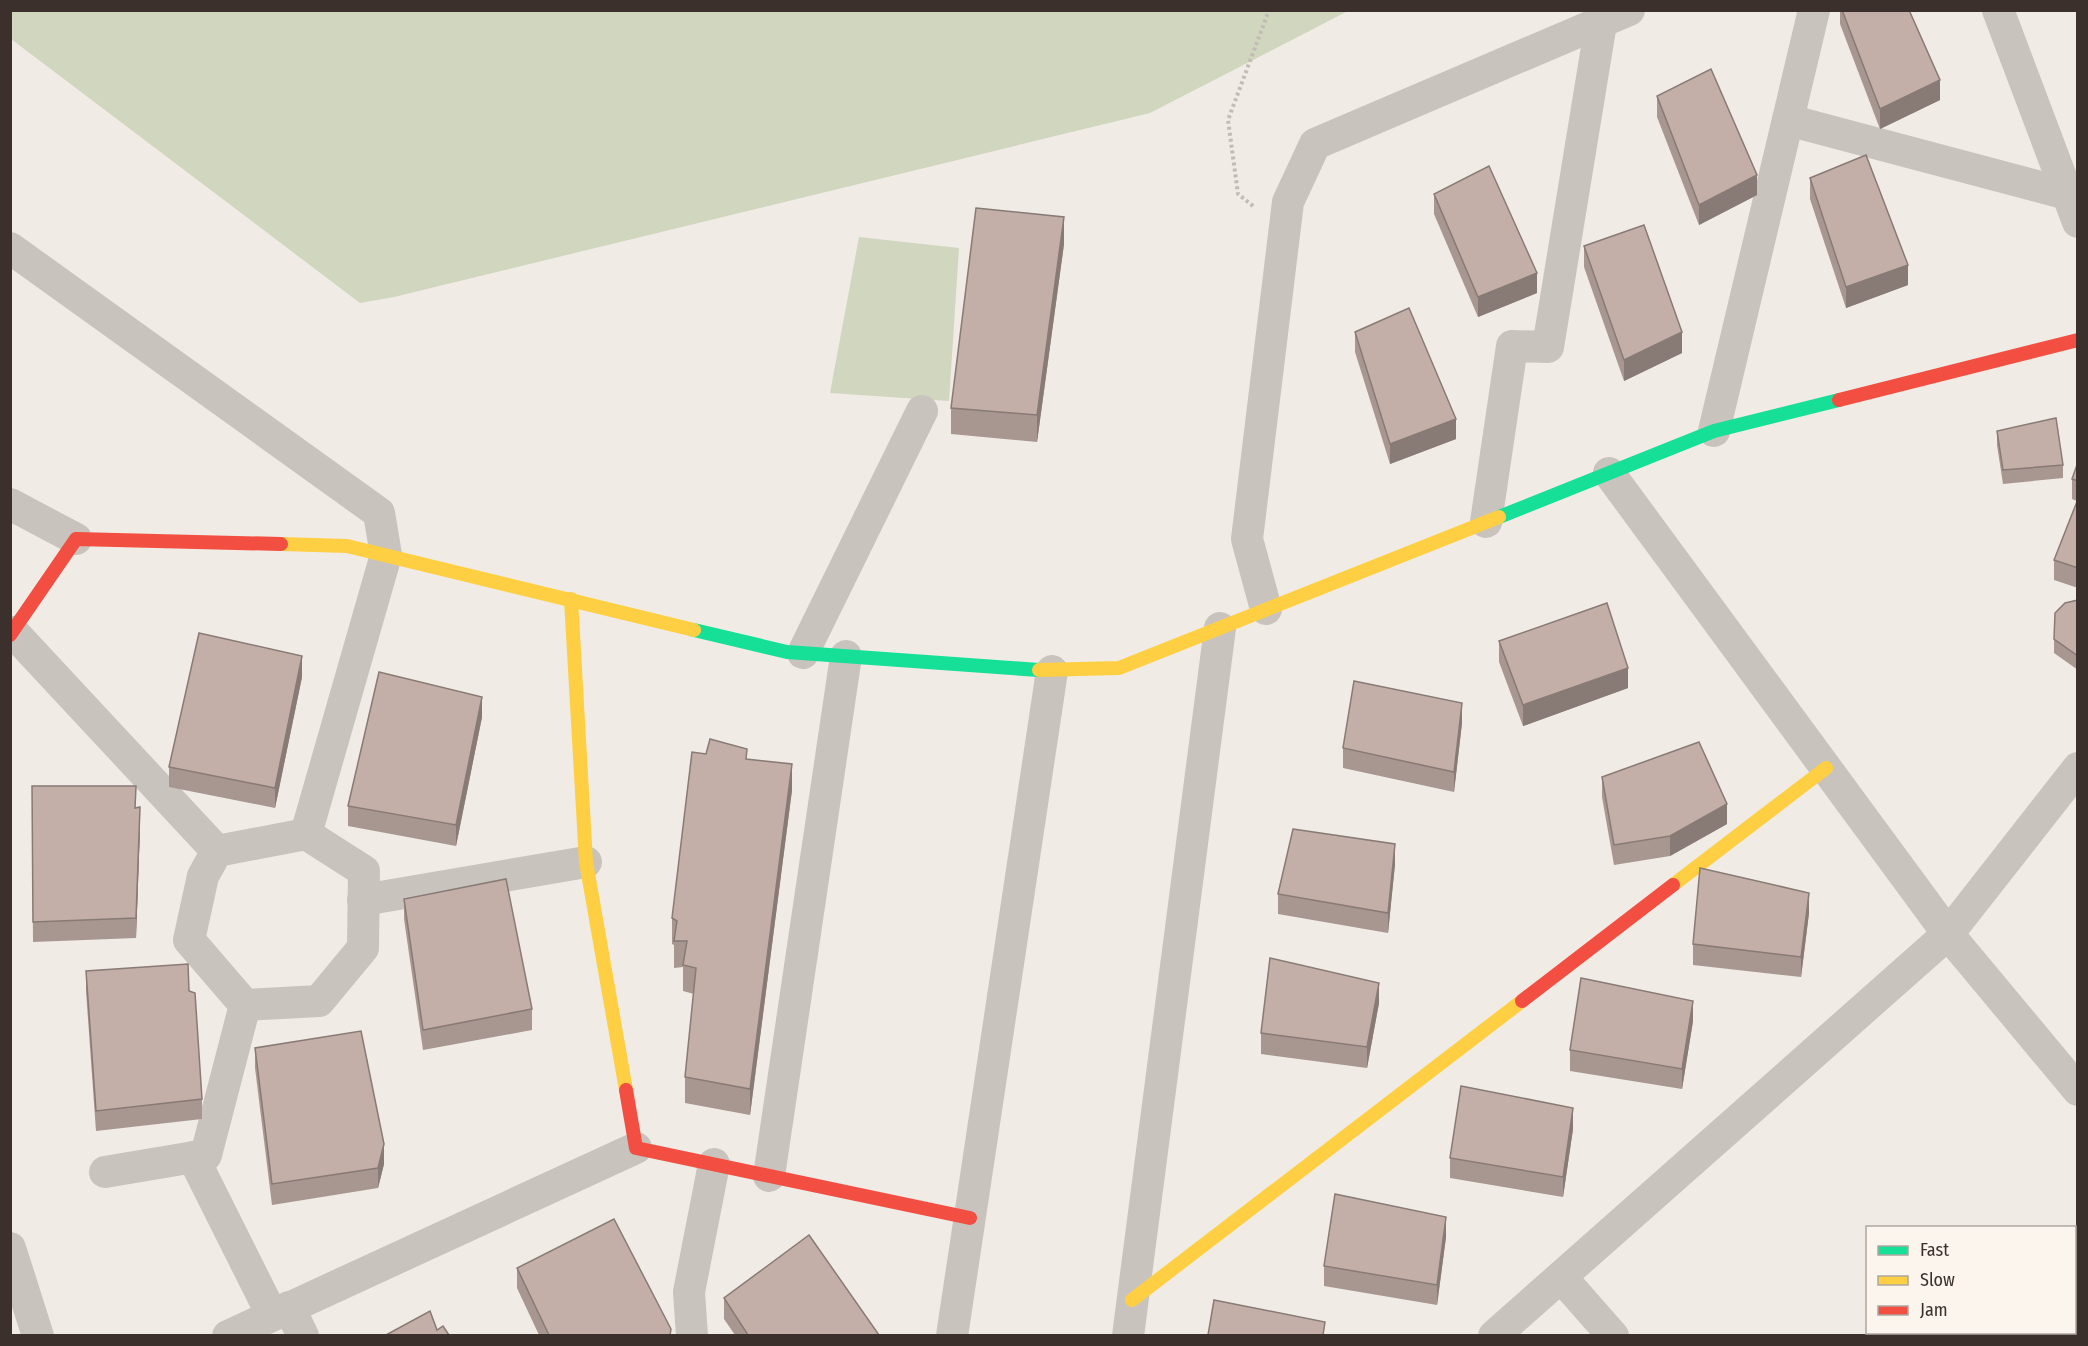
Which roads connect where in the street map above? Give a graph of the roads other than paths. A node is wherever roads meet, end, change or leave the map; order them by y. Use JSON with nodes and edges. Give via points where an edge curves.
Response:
{"nodes":[{"id":1,"x":1629,"y":10,"type":"edge"},
{"id":2,"x":1814,"y":10,"type":"edge"},
{"id":3,"x":1998,"y":10,"type":"edge"},
{"id":4,"x":1601,"y":23,"type":"junction"},
{"id":5,"x":1788,"y":120,"type":"junction"},
{"id":6,"x":2072,"y":208,"type":"edge"},
{"id":7,"x":10,"y":248,"type":"edge"},
{"id":8,"x":2078,"y":340,"type":"edge"},
{"id":9,"x":922,"y":411,"type":"dead end"},
{"id":10,"x":1714,"y":431,"type":"junction"},
{"id":11,"x":1609,"y":473,"type":"junction"},
{"id":12,"x":10,"y":504,"type":"edge"},
{"id":13,"x":1486,"y":522,"type":"junction"},
{"id":14,"x":76,"y":539,"type":"junction"},
{"id":15,"x":386,"y":555,"type":"junction"},
{"id":16,"x":571,"y":599,"type":"junction"},
{"id":17,"x":1266,"y":609,"type":"junction"},
{"id":18,"x":1220,"y":628,"type":"junction"},
{"id":19,"x":12,"y":634,"type":"edge"},
{"id":20,"x":802,"y":653,"type":"junction"},
{"id":21,"x":846,"y":656,"type":"junction"},
{"id":22,"x":1052,"y":671,"type":"junction"},
{"id":23,"x":1826,"y":768,"type":"junction"},
{"id":24,"x":2078,"y":768,"type":"edge"},
{"id":25,"x":306,"y":834,"type":"junction"},
{"id":26,"x":217,"y":851,"type":"junction"},
{"id":27,"x":586,"y":862,"type":"junction"},
{"id":28,"x":363,"y":900,"type":"junction"},
{"id":29,"x":1948,"y":934,"type":"junction"},
{"id":30,"x":245,"y":1005,"type":"junction"},
{"id":31,"x":2078,"y":1090,"type":"edge"},
{"id":32,"x":636,"y":1148,"type":"junction"},
{"id":33,"x":193,"y":1157,"type":"junction"},
{"id":34,"x":714,"y":1164,"type":"junction"},
{"id":35,"x":105,"y":1172,"type":"dead end"},
{"id":36,"x":769,"y":1176,"type":"junction"},
{"id":37,"x":970,"y":1218,"type":"junction"},
{"id":38,"x":10,"y":1248,"type":"edge"},
{"id":39,"x":1561,"y":1277,"type":"junction"},
{"id":40,"x":1132,"y":1300,"type":"junction"},
{"id":41,"x":280,"y":1311,"type":"junction"},
{"id":42,"x":34,"y":1334,"type":"edge"},
{"id":43,"x":228,"y":1335,"type":"edge"},
{"id":44,"x":303,"y":1335,"type":"edge"},
{"id":45,"x":692,"y":1335,"type":"edge"},
{"id":46,"x":952,"y":1335,"type":"edge"},
{"id":47,"x":1128,"y":1335,"type":"edge"},
{"id":48,"x":1494,"y":1335,"type":"edge"},
{"id":49,"x":1613,"y":1335,"type":"edge"}],
"edges":[{"from":1,"to":4,"type":"street"},
{"from":2,"to":5,"type":"street"},
{"from":3,"to":6,"type":"street"},
{"from":4,"to":13,"type":"street","via":[[1548,347],[1512,346]]},
{"from":4,"to":17,"type":"street","via":[[1315,144],[1288,202],[1247,539]]},
{"from":5,"to":6,"type":"street"},
{"from":5,"to":10,"type":"street"},
{"from":7,"to":15,"type":"street","via":[[379,513]]},
{"from":8,"to":10,"type":"street"},
{"from":9,"to":20,"type":"street"},
{"from":10,"to":11,"type":"street"},
{"from":11,"to":13,"type":"street"},
{"from":11,"to":23,"type":"street"},
{"from":12,"to":14,"type":"street"},
{"from":13,"to":17,"type":"street"},
{"from":14,"to":15,"type":"street","via":[[347,546]]},
{"from":14,"to":19,"type":"street"},
{"from":15,"to":16,"type":"street"},
{"from":15,"to":25,"type":"street"},
{"from":16,"to":20,"type":"street"},
{"from":16,"to":27,"type":"street"},
{"from":17,"to":18,"type":"street"},
{"from":18,"to":22,"type":"street","via":[[1119,668]]},
{"from":18,"to":40,"type":"street"},
{"from":19,"to":26,"type":"street"},
{"from":20,"to":21,"type":"street"},
{"from":21,"to":22,"type":"street"},
{"from":21,"to":36,"type":"street"},
{"from":22,"to":37,"type":"street"},
{"from":23,"to":29,"type":"street"},
{"from":23,"to":40,"type":"street"},
{"from":24,"to":29,"type":"street"},
{"from":25,"to":26,"type":"street"},
{"from":25,"to":28,"type":"street","via":[[364,871]]},
{"from":26,"to":30,"type":"street","via":[[203,876],[189,940]]},
{"from":27,"to":28,"type":"street"},
{"from":27,"to":32,"type":"street"},
{"from":28,"to":30,"type":"street","via":[[363,948],[319,1001]]},
{"from":29,"to":31,"type":"street"},
{"from":29,"to":39,"type":"street"},
{"from":30,"to":33,"type":"street","via":[[206,1155]]},
{"from":32,"to":34,"type":"street"},
{"from":32,"to":41,"type":"street"},
{"from":33,"to":35,"type":"street"},
{"from":33,"to":41,"type":"street"},
{"from":34,"to":36,"type":"street"},
{"from":34,"to":45,"type":"street","via":[[689,1292]]},
{"from":36,"to":37,"type":"street"},
{"from":37,"to":46,"type":"street"},
{"from":38,"to":42,"type":"street"},
{"from":39,"to":48,"type":"street"},
{"from":39,"to":49,"type":"street"},
{"from":40,"to":47,"type":"street"},
{"from":41,"to":43,"type":"street"},
{"from":41,"to":44,"type":"street"}]}
